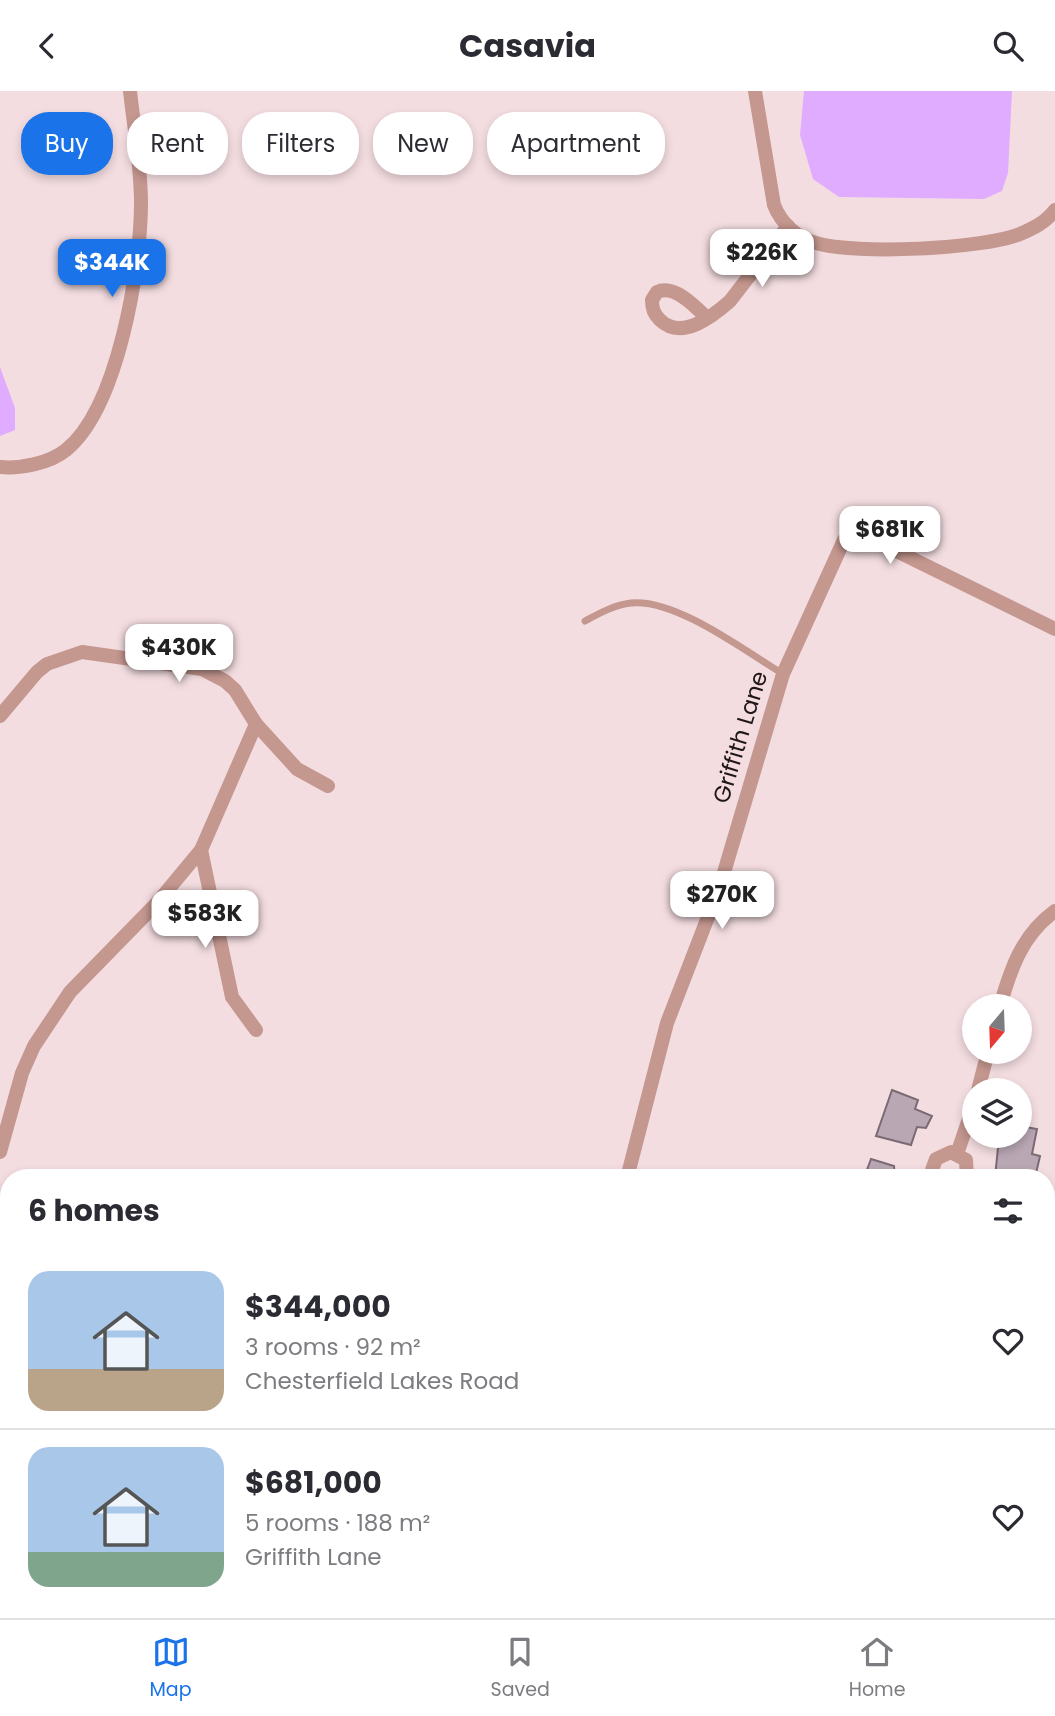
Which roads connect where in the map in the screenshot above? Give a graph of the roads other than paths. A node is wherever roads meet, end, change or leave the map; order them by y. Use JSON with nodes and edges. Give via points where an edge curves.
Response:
{"nodes":[{"id":1,"x":130,"y":91,"type":"edge"},
{"id":2,"x":755,"y":91,"type":"edge"},
{"id":3,"x":1055,"y":210,"type":"edge"},
{"id":4,"x":788,"y":226,"type":"junction"},
{"id":5,"x":706,"y":317,"type":"dead end"},
{"id":6,"x":0,"y":467,"type":"edge"},
{"id":7,"x":585,"y":621,"type":"dead end"},
{"id":8,"x":1055,"y":629,"type":"edge"},
{"id":9,"x":783,"y":674,"type":"junction"},
{"id":10,"x":0,"y":716,"type":"edge"},
{"id":11,"x":256,"y":724,"type":"junction"},
{"id":12,"x":328,"y":786,"type":"dead end"},
{"id":13,"x":201,"y":850,"type":"junction"},
{"id":14,"x":1055,"y":911,"type":"edge"},
{"id":15,"x":1004,"y":994,"type":"edge"},
{"id":16,"x":256,"y":1030,"type":"dead end"},
{"id":17,"x":962,"y":1139,"type":"edge"},
{"id":18,"x":0,"y":1151,"type":"edge"},
{"id":19,"x":957,"y":1154,"type":"junction"},
{"id":20,"x":629,"y":1169,"type":"edge"},
{"id":21,"x":932,"y":1169,"type":"edge"},
{"id":22,"x":968,"y":1169,"type":"edge"}],
"edges":[{"from":1,"to":6,"type":"street","via":[[141,202],[131,293],[118,355],[87,428],[66,450],[32,464]]},
{"from":2,"to":4,"type":"street","via":[[774,205]]},
{"from":3,"to":4,"type":"street","via":[[1041,224],[1018,235],[941,246],[833,247],[814,243]]},
{"from":4,"to":5,"type":"street","via":[[730,301]]},
{"from":7,"to":9,"type":"lane","via":[[632,602],[653,604],[677,612]]},
{"from":8,"to":9,"type":"street","name":"Griffith Lane","via":[[904,553],[854,535],[844,540],[836,553]]},
{"from":9,"to":20,"type":"street","name":"Griffith Lane","via":[[720,886],[667,1023]]},
{"from":10,"to":11,"type":"street","via":[[47,664],[82,652],[208,672],[235,689]]},
{"from":11,"to":12,"type":"street","via":[[297,769]]},
{"from":11,"to":13,"type":"street"},
{"from":13,"to":16,"type":"street","via":[[232,997]]},
{"from":13,"to":18,"type":"street","via":[[54,1013],[22,1073]]},
{"from":14,"to":15,"type":"street","via":[[1039,923],[1019,950]]},
{"from":17,"to":19,"type":"street"},
{"from":19,"to":21,"type":"street","via":[[945,1153]]},
{"from":19,"to":22,"type":"street"}]}
